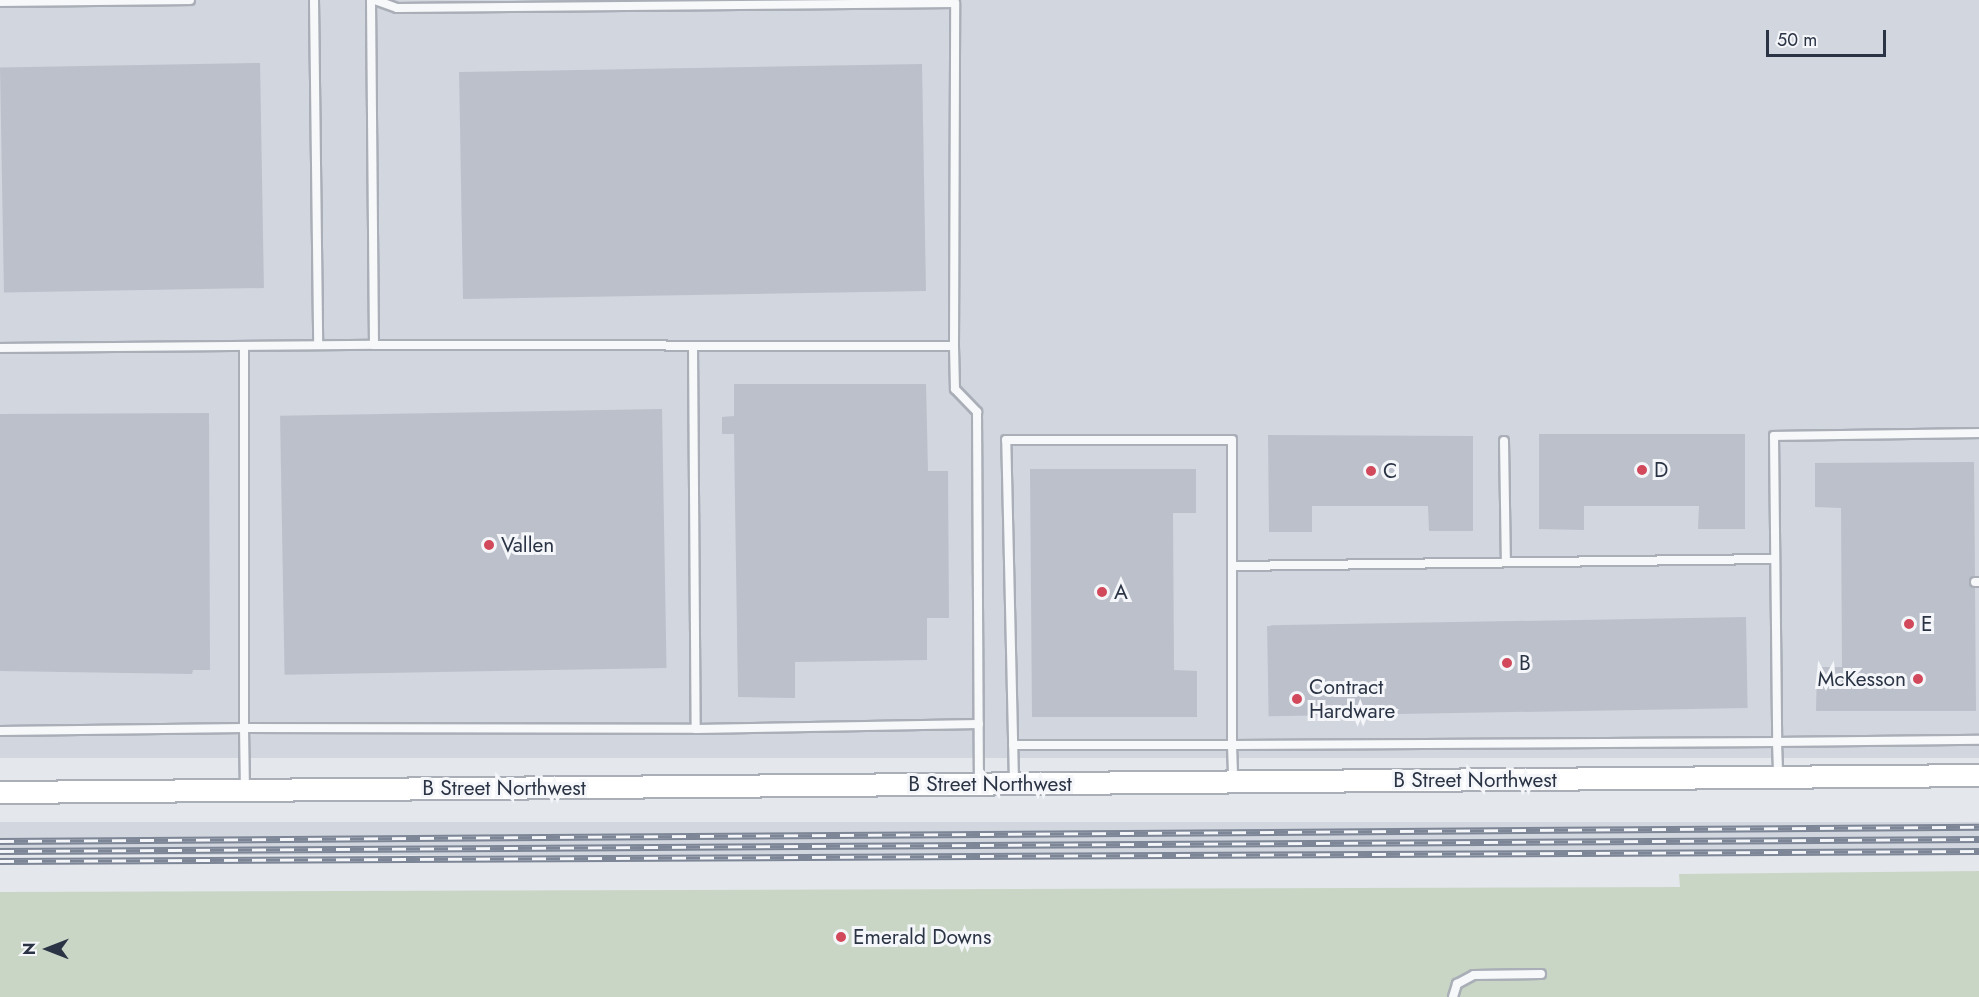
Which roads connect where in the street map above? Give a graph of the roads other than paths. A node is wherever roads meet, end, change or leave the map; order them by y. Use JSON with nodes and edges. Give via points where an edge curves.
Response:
{"nodes":[{"id":1,"x":190,"y":0,"type":"edge"},
{"id":2,"x":314,"y":0,"type":"edge"},
{"id":3,"x":373,"y":0,"type":"edge"},
{"id":4,"x":0,"y":2,"type":"edge"},
{"id":5,"x":318,"y":345,"type":"junction"},
{"id":6,"x":374,"y":345,"type":"junction"},
{"id":7,"x":244,"y":346,"type":"junction"},
{"id":8,"x":693,"y":346,"type":"junction"},
{"id":9,"x":954,"y":346,"type":"junction"},
{"id":10,"x":0,"y":348,"type":"edge"},
{"id":11,"x":1979,"y":433,"type":"edge"},
{"id":12,"x":1504,"y":441,"type":"dead end"},
{"id":13,"x":1774,"y":559,"type":"junction"},
{"id":14,"x":1506,"y":562,"type":"junction"},
{"id":15,"x":1232,"y":566,"type":"junction"},
{"id":16,"x":979,"y":724,"type":"junction"},
{"id":17,"x":244,"y":728,"type":"junction"},
{"id":18,"x":696,"y":729,"type":"junction"},
{"id":19,"x":0,"y":731,"type":"edge"},
{"id":20,"x":1979,"y":740,"type":"edge"},
{"id":21,"x":1778,"y":742,"type":"junction"},
{"id":22,"x":1013,"y":745,"type":"junction"},
{"id":23,"x":1232,"y":745,"type":"junction"},
{"id":24,"x":1979,"y":775,"type":"edge"},
{"id":25,"x":1778,"y":777,"type":"junction"},
{"id":26,"x":1233,"y":782,"type":"junction"},
{"id":27,"x":1014,"y":783,"type":"junction"},
{"id":28,"x":979,"y":784,"type":"junction"},
{"id":29,"x":245,"y":790,"type":"junction"},
{"id":30,"x":0,"y":792,"type":"edge"},
{"id":31,"x":1541,"y":974,"type":"dead end"},
{"id":32,"x":1453,"y":997,"type":"edge"}],
"edges":[{"from":1,"to":4,"type":"lane"},
{"from":2,"to":5,"type":"lane"},
{"from":3,"to":6,"type":"lane"},
{"from":3,"to":9,"type":"lane","via":[[397,8],[956,3]]},
{"from":5,"to":6,"type":"lane"},
{"from":5,"to":7,"type":"lane"},
{"from":6,"to":8,"type":"lane"},
{"from":7,"to":10,"type":"lane"},
{"from":7,"to":17,"type":"lane"},
{"from":8,"to":9,"type":"lane"},
{"from":8,"to":18,"type":"lane"},
{"from":9,"to":16,"type":"lane","via":[[956,389],[977,412]]},
{"from":11,"to":13,"type":"lane","via":[[1774,436]]},
{"from":12,"to":14,"type":"lane"},
{"from":13,"to":14,"type":"lane"},
{"from":13,"to":21,"type":"lane"},
{"from":14,"to":15,"type":"lane"},
{"from":15,"to":22,"type":"lane","via":[[1232,440],[1006,440]]},
{"from":15,"to":23,"type":"lane"},
{"from":16,"to":18,"type":"lane"},
{"from":16,"to":28,"type":"lane"},
{"from":17,"to":18,"type":"lane"},
{"from":17,"to":19,"type":"lane"},
{"from":17,"to":29,"type":"lane"},
{"from":20,"to":21,"type":"lane"},
{"from":21,"to":23,"type":"lane"},
{"from":21,"to":25,"type":"lane"},
{"from":22,"to":23,"type":"lane"},
{"from":22,"to":27,"type":"lane"},
{"from":23,"to":26,"type":"lane"},
{"from":24,"to":25,"type":"street","name":"B Street Northwest"},
{"from":25,"to":26,"type":"street","name":"B Street Northwest"},
{"from":26,"to":27,"type":"street","name":"B Street Northwest"},
{"from":27,"to":28,"type":"street","name":"B Street Northwest"},
{"from":28,"to":29,"type":"street","name":"B Street Northwest"},
{"from":29,"to":30,"type":"street","name":"B Street Northwest"},
{"from":31,"to":32,"type":"lane","via":[[1474,975],[1457,984]]}]}
